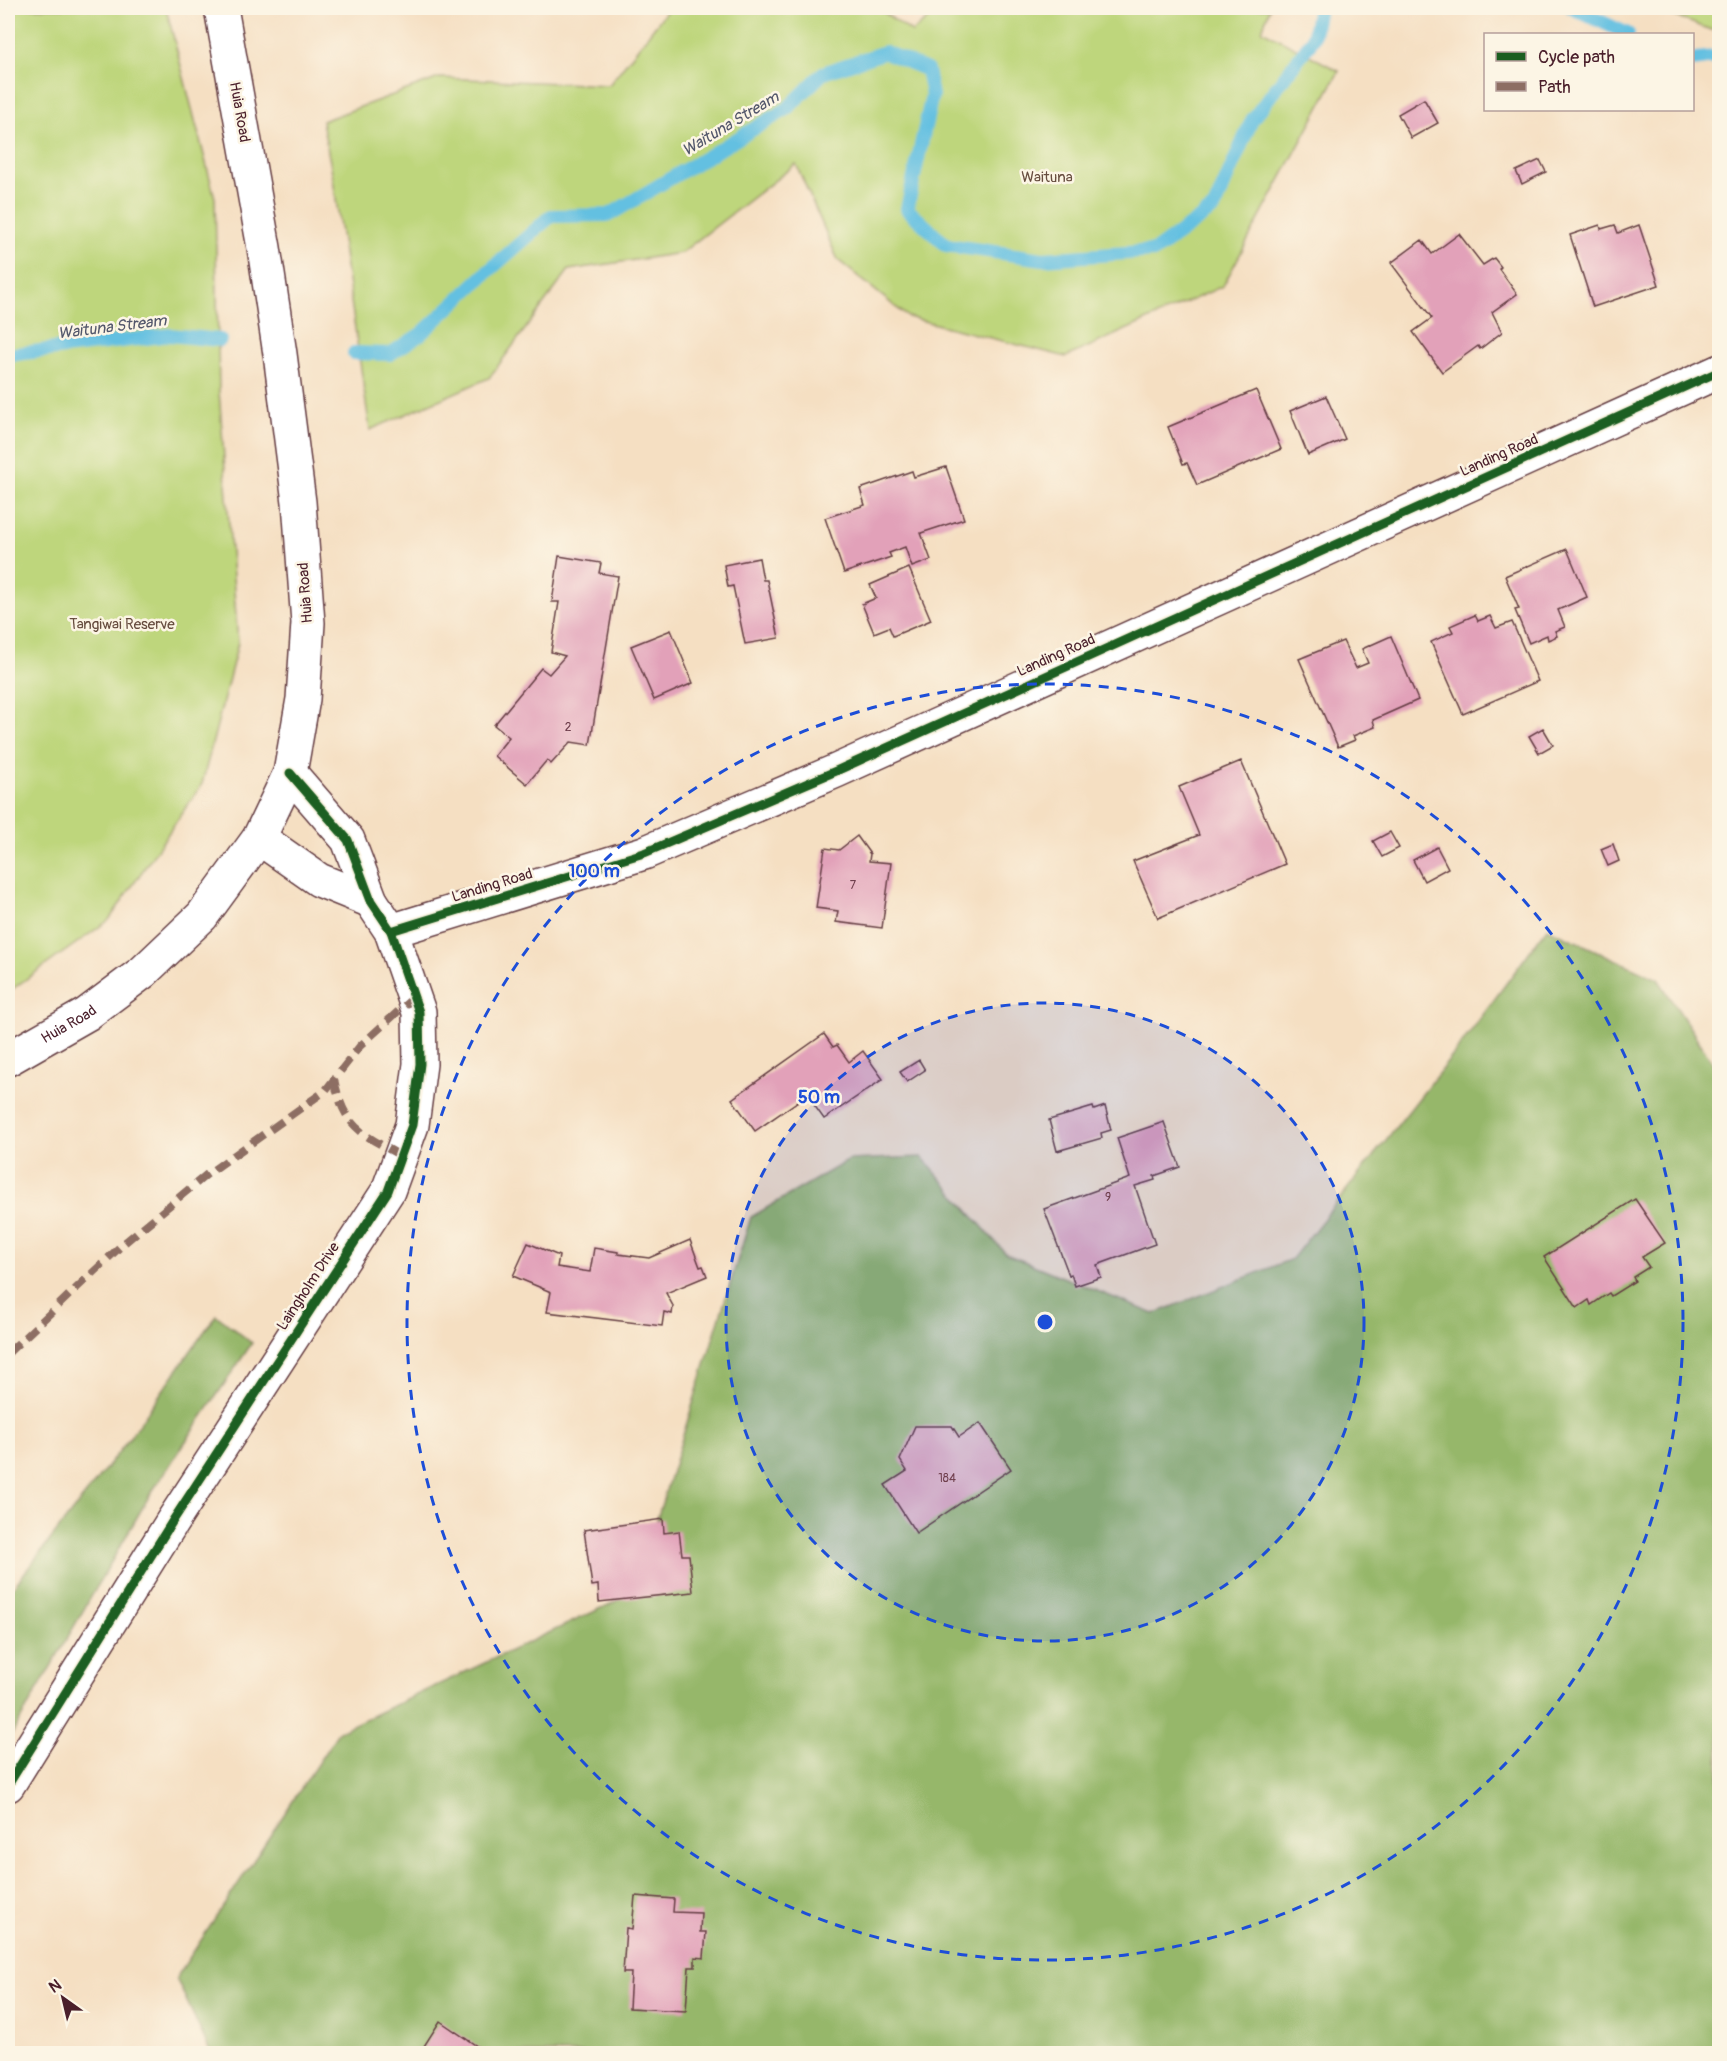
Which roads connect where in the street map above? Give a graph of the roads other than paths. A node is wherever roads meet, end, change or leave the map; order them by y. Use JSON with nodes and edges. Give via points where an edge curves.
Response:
{"nodes":[{"id":1,"x":221,"y":8,"type":"edge"},
{"id":2,"x":1719,"y":371,"type":"edge"},
{"id":3,"x":290,"y":773,"type":"junction"},
{"id":4,"x":259,"y":838,"type":"junction"},
{"id":5,"x":371,"y":901,"type":"junction"},
{"id":6,"x":391,"y":931,"type":"junction"},
{"id":7,"x":8,"y":1059,"type":"edge"},
{"id":8,"x":8,"y":1785,"type":"edge"}],
"edges":[{"from":1,"to":3,"type":"street","name":"Huia Road","via":[[264,248],[299,502],[308,623],[303,699]]},
{"from":2,"to":6,"type":"street","name":"Landing Road","via":[[836,771],[644,853]]},
{"from":3,"to":4,"type":"street","name":"Huia Road"},
{"from":3,"to":5,"type":"street","name":"Laingholm Drive","via":[[348,840]]},
{"from":4,"to":5,"type":"street","via":[[319,880]]},
{"from":4,"to":7,"type":"street","name":"Huia Road","via":[[202,916],[143,972],[87,1014]]},
{"from":5,"to":6,"type":"street","name":"Laingholm Drive"},
{"from":6,"to":8,"type":"street","name":"Laingholm Drive","via":[[419,1012],[420,1064],[412,1125],[388,1191],[172,1522]]}]}
